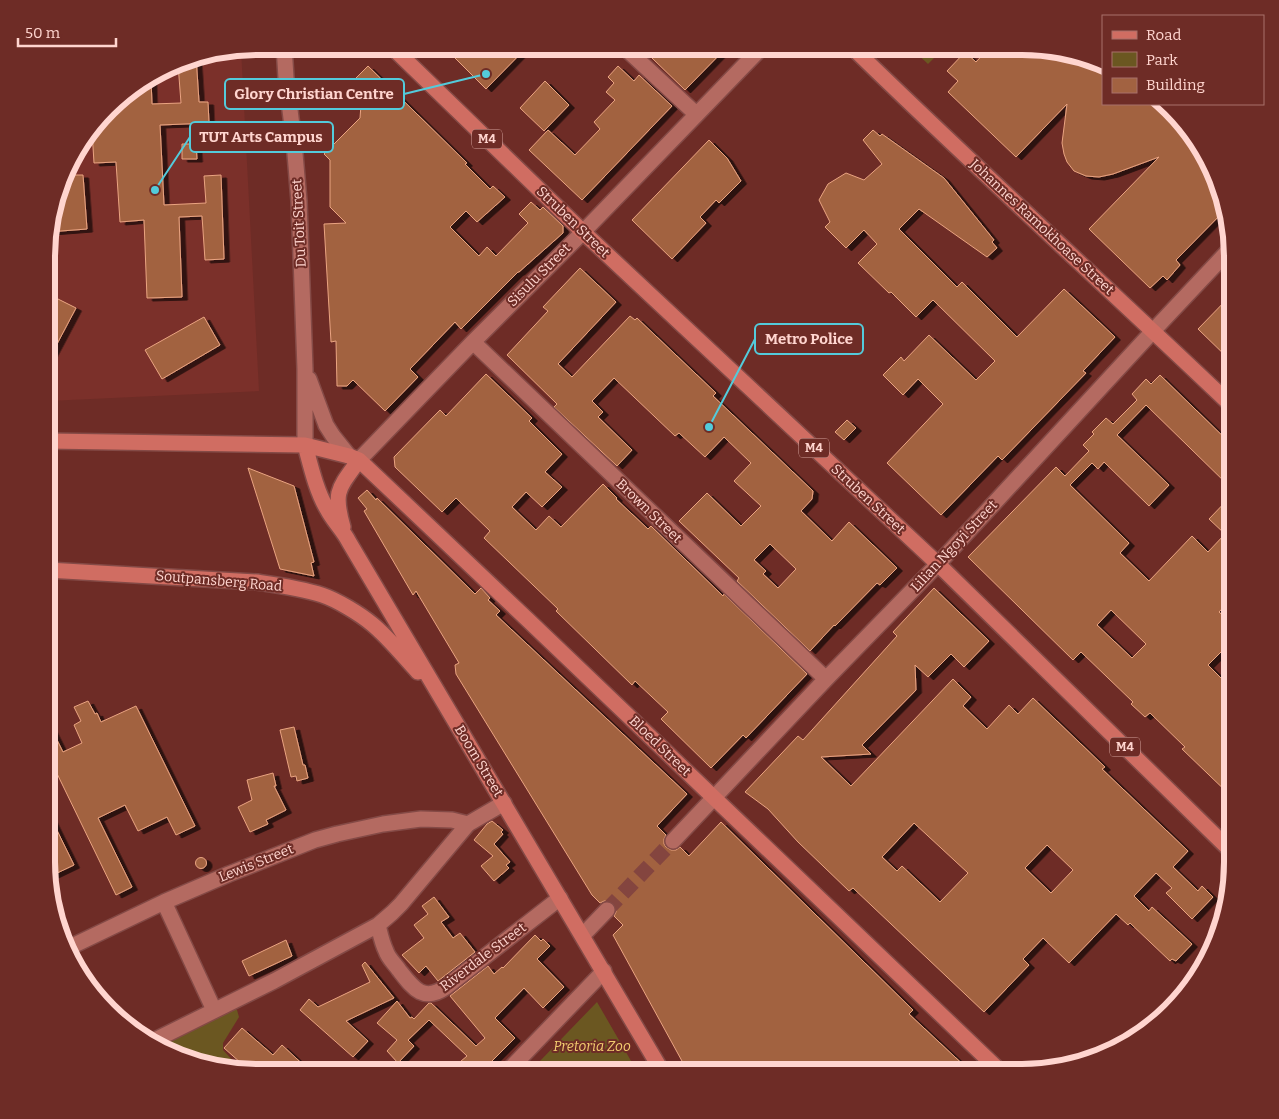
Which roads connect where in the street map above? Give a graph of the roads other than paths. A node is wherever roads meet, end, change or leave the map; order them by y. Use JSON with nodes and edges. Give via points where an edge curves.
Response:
{"nodes":[{"id":1,"x":277,"y":55,"type":"edge"},
{"id":2,"x":285,"y":55,"type":"edge"},
{"id":3,"x":400,"y":55,"type":"edge"},
{"id":4,"x":633,"y":55,"type":"edge"},
{"id":5,"x":753,"y":55,"type":"edge"},
{"id":6,"x":860,"y":55,"type":"edge"},
{"id":7,"x":286,"y":78,"type":"junction"},
{"id":8,"x":696,"y":114,"type":"junction"},
{"id":9,"x":583,"y":232,"type":"junction"},
{"id":10,"x":1224,"y":256,"type":"edge"},
{"id":11,"x":1153,"y":331,"type":"junction"},
{"id":12,"x":473,"y":342,"type":"junction"},
{"id":13,"x":305,"y":369,"type":"junction"},
{"id":14,"x":1224,"y":398,"type":"edge"},
{"id":15,"x":55,"y":441,"type":"edge"},
{"id":16,"x":305,"y":445,"type":"junction"},
{"id":17,"x":354,"y":458,"type":"junction"},
{"id":18,"x":345,"y":534,"type":"junction"},
{"id":19,"x":938,"y":564,"type":"junction"},
{"id":20,"x":55,"y":570,"type":"edge"},
{"id":21,"x":826,"y":679,"type":"junction"},
{"id":22,"x":441,"y":698,"type":"junction"},
{"id":23,"x":714,"y":798,"type":"junction"},
{"id":24,"x":504,"y":803,"type":"junction"},
{"id":25,"x":468,"y":824,"type":"junction"},
{"id":26,"x":673,"y":841,"type":"tunnel mouth"},
{"id":27,"x":1224,"y":844,"type":"edge"},
{"id":28,"x":560,"y":898,"type":"junction"},
{"id":29,"x":164,"y":902,"type":"junction"},
{"id":30,"x":607,"y":910,"type":"tunnel mouth"},
{"id":31,"x":378,"y":925,"type":"junction"},
{"id":32,"x":583,"y":935,"type":"junction"},
{"id":33,"x":73,"y":946,"type":"edge"},
{"id":34,"x":604,"y":971,"type":"junction"},
{"id":35,"x":214,"y":1010,"type":"junction"},
{"id":36,"x":158,"y":1038,"type":"edge"},
{"id":37,"x":515,"y":1064,"type":"edge"},
{"id":38,"x":659,"y":1064,"type":"edge"},
{"id":39,"x":993,"y":1064,"type":"edge"}],
"edges":[{"from":1,"to":7,"type":"street","name":"Du Toit Street"},
{"from":2,"to":7,"type":"street","name":"Du Toit Street"},
{"from":3,"to":9,"type":"main road","name":"Struben Street","number":"M4"},
{"from":4,"to":8,"type":"street"},
{"from":5,"to":8,"type":"street","name":"Sisulu Street"},
{"from":6,"to":11,"type":"main road","name":"Johannes Ramokhoase Street"},
{"from":7,"to":13,"type":"street","name":"Du Toit Street","via":[[299,201]]},
{"from":8,"to":9,"type":"street","name":"Sisulu Street"},
{"from":9,"to":12,"type":"street","name":"Sisulu Street"},
{"from":9,"to":19,"type":"main road","name":"Struben Street","number":"M4"},
{"from":10,"to":11,"type":"street","name":"Lilian Ngoyi Street"},
{"from":11,"to":14,"type":"main road","name":"Johannes Ramokhoase Street"},
{"from":11,"to":19,"type":"street","name":"Lilian Ngoyi Street"},
{"from":12,"to":17,"type":"street","name":"Sisulu Street"},
{"from":12,"to":21,"type":"street","name":"Brown Street"},
{"from":13,"to":16,"type":"street","name":"Du Toit Street"},
{"from":13,"to":17,"type":"street","name":"Du Toit Street","via":[[326,425]]},
{"from":15,"to":16,"type":"main road"},
{"from":16,"to":17,"type":"main road","name":"Bloed Street"},
{"from":16,"to":18,"type":"main road","name":"Boom Street","via":[[325,507]]},
{"from":17,"to":18,"type":"main road","via":[[338,494]]},
{"from":17,"to":23,"type":"main road","name":"Bloed Street"},
{"from":18,"to":22,"type":"main road","name":"Boom Street"},
{"from":19,"to":21,"type":"street","name":"Lilian Ngoyi Street"},
{"from":19,"to":27,"type":"main road","name":"Struben Street","number":"M4"},
{"from":20,"to":22,"type":"main road","name":"Soutpansberg Road","via":[[257,582],[322,595],[372,624]]},
{"from":21,"to":23,"type":"street","name":"Lilian Ngoyi Street"},
{"from":22,"to":24,"type":"main road","name":"Boom Street"},
{"from":23,"to":26,"type":"street","name":"Lilian Ngoyi Street"},
{"from":23,"to":39,"type":"main road","name":"Bloed Street"},
{"from":24,"to":25,"type":"street"},
{"from":24,"to":28,"type":"main road","name":"Boom Street"},
{"from":25,"to":29,"type":"street","name":"Lewis Street","via":[[421,819],[337,834],[296,847]]},
{"from":25,"to":31,"type":"street","via":[[401,904]]},
{"from":28,"to":31,"type":"street","name":"Riverdale Street","via":[[434,993],[412,987],[386,952]]},
{"from":28,"to":32,"type":"main road","name":"Boom Street"},
{"from":29,"to":33,"type":"street","name":"Lewis Street"},
{"from":29,"to":35,"type":"street"},
{"from":30,"to":32,"type":"street"},
{"from":31,"to":35,"type":"street"},
{"from":32,"to":34,"type":"main road","name":"Boom Street"},
{"from":34,"to":37,"type":"street"},
{"from":34,"to":38,"type":"main road","name":"Boom Street"},
{"from":35,"to":36,"type":"street"}]}
